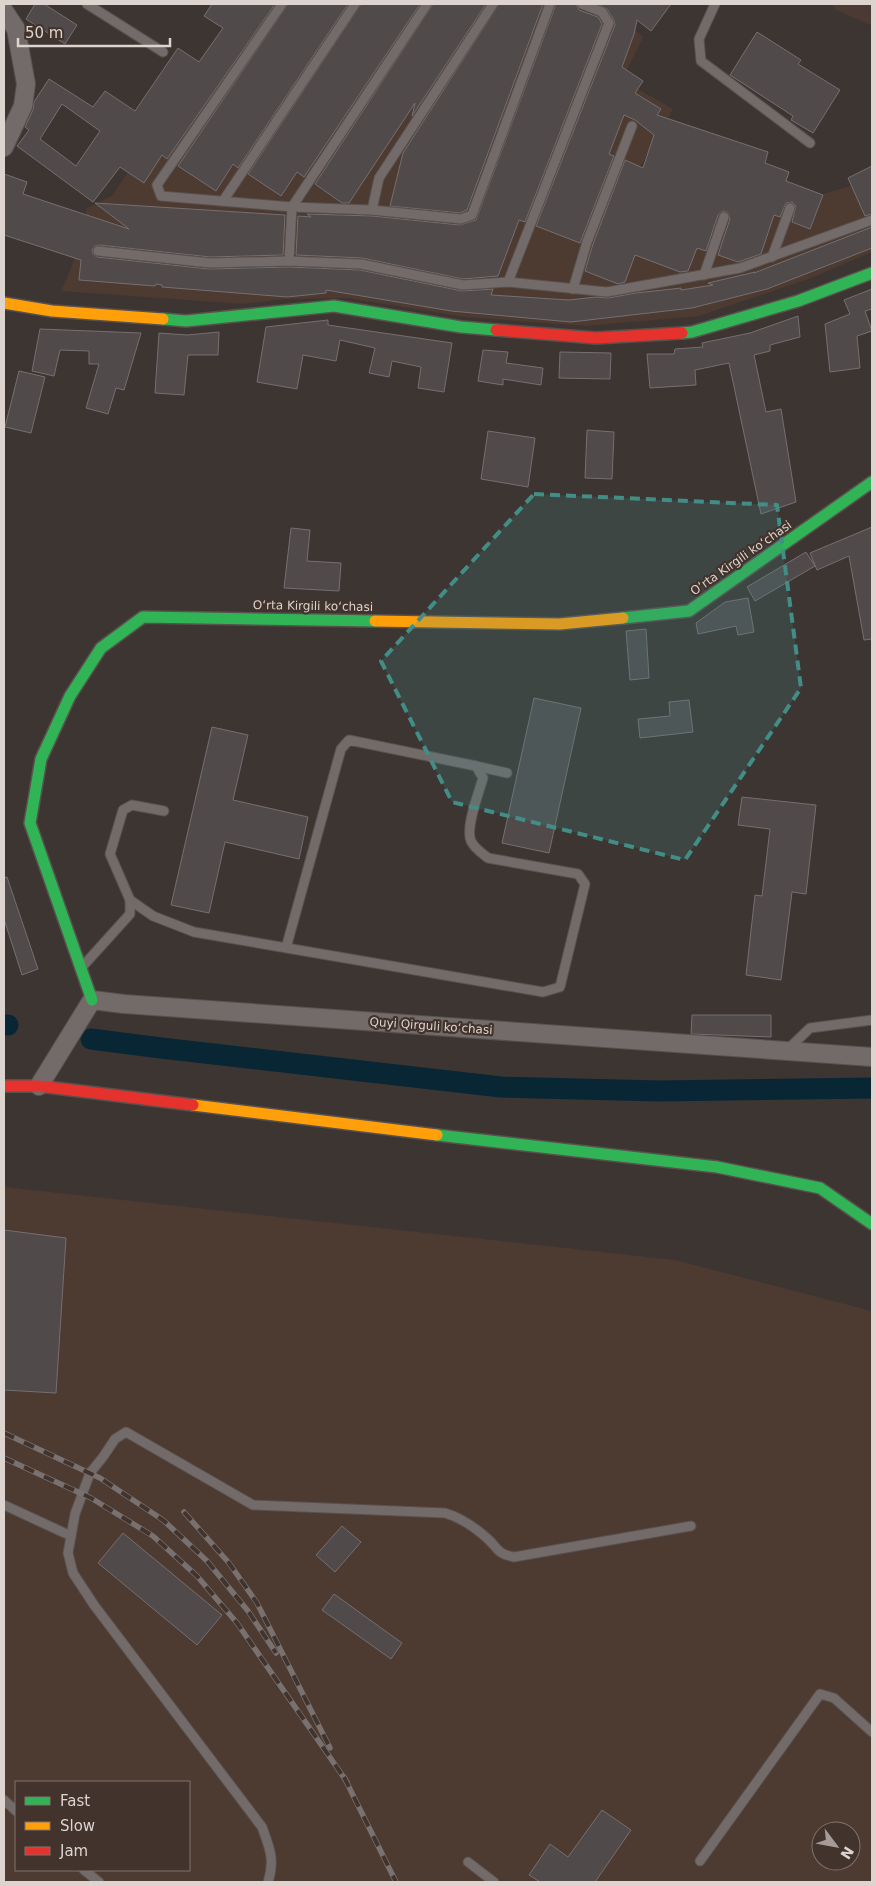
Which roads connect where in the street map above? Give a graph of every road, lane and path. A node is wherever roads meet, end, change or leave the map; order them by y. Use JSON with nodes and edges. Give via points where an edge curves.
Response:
{"nodes":[{"id":1,"x":87,"y":4,"type":"edge"},
{"id":2,"x":282,"y":4,"type":"edge"},
{"id":3,"x":355,"y":4,"type":"edge"},
{"id":4,"x":427,"y":4,"type":"edge"},
{"id":5,"x":493,"y":4,"type":"edge"},
{"id":6,"x":550,"y":4,"type":"edge"},
{"id":7,"x":582,"y":4,"type":"edge"},
{"id":8,"x":715,"y":4,"type":"edge"},
{"id":9,"x":4,"y":11,"type":"edge"},
{"id":10,"x":163,"y":52,"type":"dead end"},
{"id":11,"x":632,"y":126,"type":"dead end"},
{"id":12,"x":810,"y":143,"type":"dead end"},
{"id":13,"x":4,"y":147,"type":"edge"},
{"id":14,"x":223,"y":201,"type":"junction"},
{"id":15,"x":292,"y":207,"type":"junction"},
{"id":16,"x":790,"y":208,"type":"dead end"},
{"id":17,"x":372,"y":210,"type":"junction"},
{"id":18,"x":724,"y":217,"type":"dead end"},
{"id":19,"x":872,"y":220,"type":"edge"},
{"id":20,"x":98,"y":251,"type":"dead end"},
{"id":21,"x":772,"y":257,"type":"junction"},
{"id":22,"x":289,"y":262,"type":"junction"},
{"id":23,"x":872,"y":273,"type":"edge"},
{"id":24,"x":704,"y":275,"type":"junction"},
{"id":25,"x":508,"y":282,"type":"junction"},
{"id":26,"x":573,"y":289,"type":"junction"},
{"id":27,"x":4,"y":303,"type":"edge"},
{"id":28,"x":872,"y":482,"type":"edge"},
{"id":29,"x":476,"y":766,"type":"junction"},
{"id":30,"x":507,"y":773,"type":"dead end"},
{"id":31,"x":164,"y":811,"type":"dead end"},
{"id":32,"x":130,"y":900,"type":"junction"},
{"id":33,"x":286,"y":948,"type":"junction"},
{"id":34,"x":81,"y":968,"type":"junction"},
{"id":35,"x":92,"y":1000,"type":"junction"},
{"id":36,"x":872,"y":1020,"type":"edge"},
{"id":37,"x":785,"y":1052,"type":"junction"},
{"id":38,"x":872,"y":1057,"type":"edge"},
{"id":39,"x":4,"y":1086,"type":"edge"},
{"id":40,"x":39,"y":1086,"type":"junction"},
{"id":41,"x":872,"y":1224,"type":"edge"},
{"id":42,"x":4,"y":1505,"type":"edge"},
{"id":43,"x":691,"y":1526,"type":"dead end"},
{"id":44,"x":71,"y":1536,"type":"junction"},
{"id":45,"x":872,"y":1732,"type":"edge"},
{"id":46,"x":4,"y":1800,"type":"edge"},
{"id":47,"x":15,"y":1810,"type":"edge"},
{"id":48,"x":700,"y":1861,"type":"dead end"},
{"id":49,"x":468,"y":1862,"type":"dead end"},
{"id":50,"x":85,"y":1871,"type":"edge"},
{"id":51,"x":98,"y":1882,"type":"edge"},
{"id":52,"x":268,"y":1882,"type":"edge"},
{"id":53,"x":494,"y":1882,"type":"edge"}],
"edges":[{"from":1,"to":10,"type":"lane"},
{"from":2,"to":14,"type":"lane","via":[[157,184],[161,196]]},
{"from":3,"to":14,"type":"lane"},
{"from":4,"to":15,"type":"lane"},
{"from":5,"to":17,"type":"lane","via":[[379,178]]},
{"from":6,"to":17,"type":"lane","via":[[472,215],[461,219]]},
{"from":7,"to":25,"type":"lane","via":[[602,12],[609,23]]},
{"from":8,"to":12,"type":"lane","via":[[699,39],[701,60]]},
{"from":9,"to":13,"type":"street","via":[[16,29],[26,84],[23,106]]},
{"from":11,"to":26,"type":"lane","via":[[587,242]]},
{"from":14,"to":15,"type":"lane"},
{"from":15,"to":17,"type":"lane"},
{"from":15,"to":22,"type":"lane"},
{"from":16,"to":21,"type":"lane"},
{"from":18,"to":24,"type":"lane"},
{"from":19,"to":21,"type":"lane"},
{"from":20,"to":22,"type":"lane","via":[[210,263]]},
{"from":21,"to":24,"type":"lane"},
{"from":22,"to":25,"type":"lane","via":[[361,264],[463,285]]},
{"from":23,"to":27,"type":"street","via":[[798,301],[692,332],[596,338],[461,327],[334,306],[186,321]]},
{"from":24,"to":26,"type":"lane","via":[[607,292]]},
{"from":25,"to":26,"type":"lane"},
{"from":28,"to":34,"type":"street","name":"Oʻrta Kirgili koʻchasi","via":[[689,611],[560,624],[144,617],[101,648],[70,696],[41,759],[30,823]]},
{"from":29,"to":30,"type":"lane"},
{"from":29,"to":33,"type":"lane","via":[[349,740],[341,748]]},
{"from":29,"to":33,"type":"lane","via":[[483,778],[469,830],[471,841],[479,851],[488,858],[578,874],[584,884],[560,986],[543,992]]},
{"from":31,"to":32,"type":"lane","via":[[132,805],[123,810],[110,854]]},
{"from":32,"to":33,"type":"lane","via":[[153,916],[194,932]]},
{"from":32,"to":34,"type":"lane","via":[[130,914]]},
{"from":34,"to":35,"type":"street","name":"Oʻrta Kirgili koʻchasi"},
{"from":35,"to":37,"type":"street","name":"Quyi Qirguli koʻchasi"},
{"from":35,"to":40,"type":"street"},
{"from":36,"to":37,"type":"lane","via":[[810,1028]]},
{"from":37,"to":38,"type":"street","name":"Quyi Qirguli koʻchasi"},
{"from":39,"to":40,"type":"street"},
{"from":40,"to":41,"type":"street","via":[[717,1167],[820,1188]]},
{"from":42,"to":44,"type":"lane"},
{"from":43,"to":44,"type":"lane","via":[[514,1558],[503,1555],[460,1517],[445,1513],[253,1506],[126,1432],[115,1439],[90,1473],[77,1507]]},
{"from":44,"to":52,"type":"lane","via":[[68,1552],[73,1574],[262,1828],[271,1850],[272,1869]]},
{"from":45,"to":48,"type":"lane","via":[[834,1698],[820,1694]]},
{"from":46,"to":47,"type":"lane"},
{"from":49,"to":53,"type":"lane"},
{"from":50,"to":51,"type":"lane"}]}
